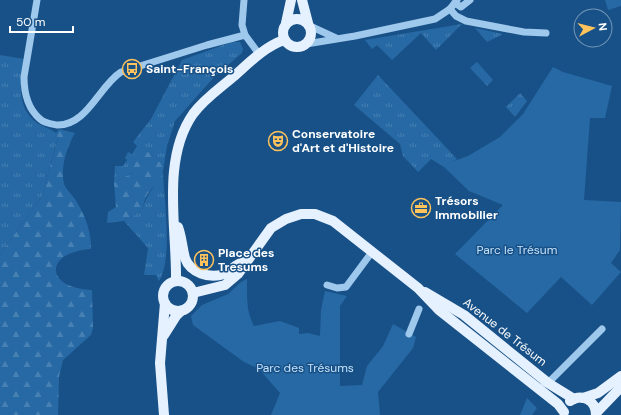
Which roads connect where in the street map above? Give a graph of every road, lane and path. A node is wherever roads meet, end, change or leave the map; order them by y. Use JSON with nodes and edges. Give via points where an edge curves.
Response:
{"nodes":[{"id":1,"x":37,"y":0,"type":"edge"},
{"id":2,"x":244,"y":0,"type":"edge"},
{"id":3,"x":291,"y":0,"type":"edge"},
{"id":4,"x":302,"y":0,"type":"edge"},
{"id":5,"x":470,"y":0,"type":"edge"},
{"id":6,"x":456,"y":1,"type":"edge"},
{"id":7,"x":450,"y":9,"type":"junction"},
{"id":8,"x":286,"y":23,"type":"junction"},
{"id":9,"x":309,"y":25,"type":"junction"},
{"id":10,"x":546,"y":33,"type":"dead end"},
{"id":11,"x":245,"y":35,"type":"junction"},
{"id":12,"x":336,"y":38,"type":"junction"},
{"id":13,"x":284,"y":40,"type":"junction"},
{"id":14,"x":306,"y":44,"type":"junction"},
{"id":15,"x":259,"y":54,"type":"junction"},
{"id":16,"x":174,"y":218,"type":"junction"},
{"id":17,"x":372,"y":252,"type":"junction"},
{"id":18,"x":246,"y":262,"type":"junction"},
{"id":19,"x":176,"y":281,"type":"junction"},
{"id":20,"x":327,"y":285,"type":"dead end"},
{"id":21,"x":418,"y":288,"type":"junction"},
{"id":22,"x":193,"y":293,"type":"junction"},
{"id":23,"x":165,"y":303,"type":"junction"},
{"id":24,"x":419,"y":309,"type":"dead end"},
{"id":25,"x":181,"y":311,"type":"junction"},
{"id":26,"x":602,"y":329,"type":"dead end"},
{"id":27,"x":409,"y":334,"type":"dead end"},
{"id":28,"x":163,"y":338,"type":"junction"},
{"id":29,"x":621,"y":376,"type":"edge"},
{"id":30,"x":525,"y":378,"type":"junction"},
{"id":31,"x":548,"y":383,"type":"junction"},
{"id":32,"x":621,"y":386,"type":"edge"},
{"id":33,"x":579,"y":398,"type":"junction"},
{"id":34,"x":564,"y":413,"type":"edge"},
{"id":35,"x":596,"y":414,"type":"edge"},
{"id":36,"x":164,"y":415,"type":"edge"}],
"edges":[{"from":1,"to":11,"type":"street","via":[[24,86],[29,107],[41,120],[51,124],[64,125],[75,120],[114,77],[122,72]]},
{"from":2,"to":11,"type":"street","via":[[242,25]]},
{"from":3,"to":8,"type":"main road"},
{"from":4,"to":9,"type":"main road"},
{"from":5,"to":6,"type":"street","via":[[461,7]]},
{"from":6,"to":7,"type":"street"},
{"from":7,"to":10,"type":"street","via":[[466,21],[524,32]]},
{"from":7,"to":12,"type":"street","via":[[435,19]]},
{"from":8,"to":9,"type":"main road","via":[[297,18]]},
{"from":8,"to":13,"type":"main road"},
{"from":9,"to":12,"type":"street"},
{"from":9,"to":14,"type":"main road","via":[[311,35]]},
{"from":11,"to":15,"type":"street"},
{"from":12,"to":14,"type":"street"},
{"from":13,"to":14,"type":"main road","via":[[292,46]]},
{"from":13,"to":15,"type":"main road"},
{"from":15,"to":16,"type":"main road","via":[[208,97],[193,115],[180,139],[174,168]]},
{"from":16,"to":18,"type":"main road","via":[[185,258],[196,272],[219,276],[227,274],[239,263]]},
{"from":16,"to":19,"type":"main road"},
{"from":17,"to":18,"type":"main road","name":"Avenue de Trésum","via":[[333,221],[315,214],[301,214],[271,228]]},
{"from":17,"to":20,"type":"street","via":[[346,287]]},
{"from":17,"to":21,"type":"main road","name":"Avenue de Trésum"},
{"from":18,"to":22,"type":"main road","name":"Avenue de Trésum","via":[[238,274],[225,285]]},
{"from":19,"to":22,"type":"main road","via":[[188,284]]},
{"from":19,"to":23,"type":"main road","via":[[171,282],[164,291]]},
{"from":21,"to":30,"type":"main road","name":"Avenue de Trésum","via":[[439,310]]},
{"from":21,"to":31,"type":"main road","name":"Avenue de Trésum","via":[[464,315]]},
{"from":22,"to":25,"type":"main road","via":[[191,304]]},
{"from":23,"to":25,"type":"main road","via":[[172,309]]},
{"from":23,"to":28,"type":"main road"},
{"from":24,"to":27,"type":"street"},
{"from":25,"to":28,"type":"main road"},
{"from":26,"to":31,"type":"street"},
{"from":28,"to":36,"type":"main road","via":[[160,363]]},
{"from":29,"to":33,"type":"main road","via":[[598,393]]},
{"from":30,"to":31,"type":"street"},
{"from":30,"to":34,"type":"main road","name":"Avenue de Trésum","via":[[558,404]]},
{"from":31,"to":33,"type":"main road","name":"Avenue de Trésum"},
{"from":32,"to":35,"type":"main road"},
{"from":33,"to":34,"type":"main road","via":[[567,404]]},
{"from":33,"to":35,"type":"main road","name":"Avenue de Trésum","via":[[592,403]]}]}
